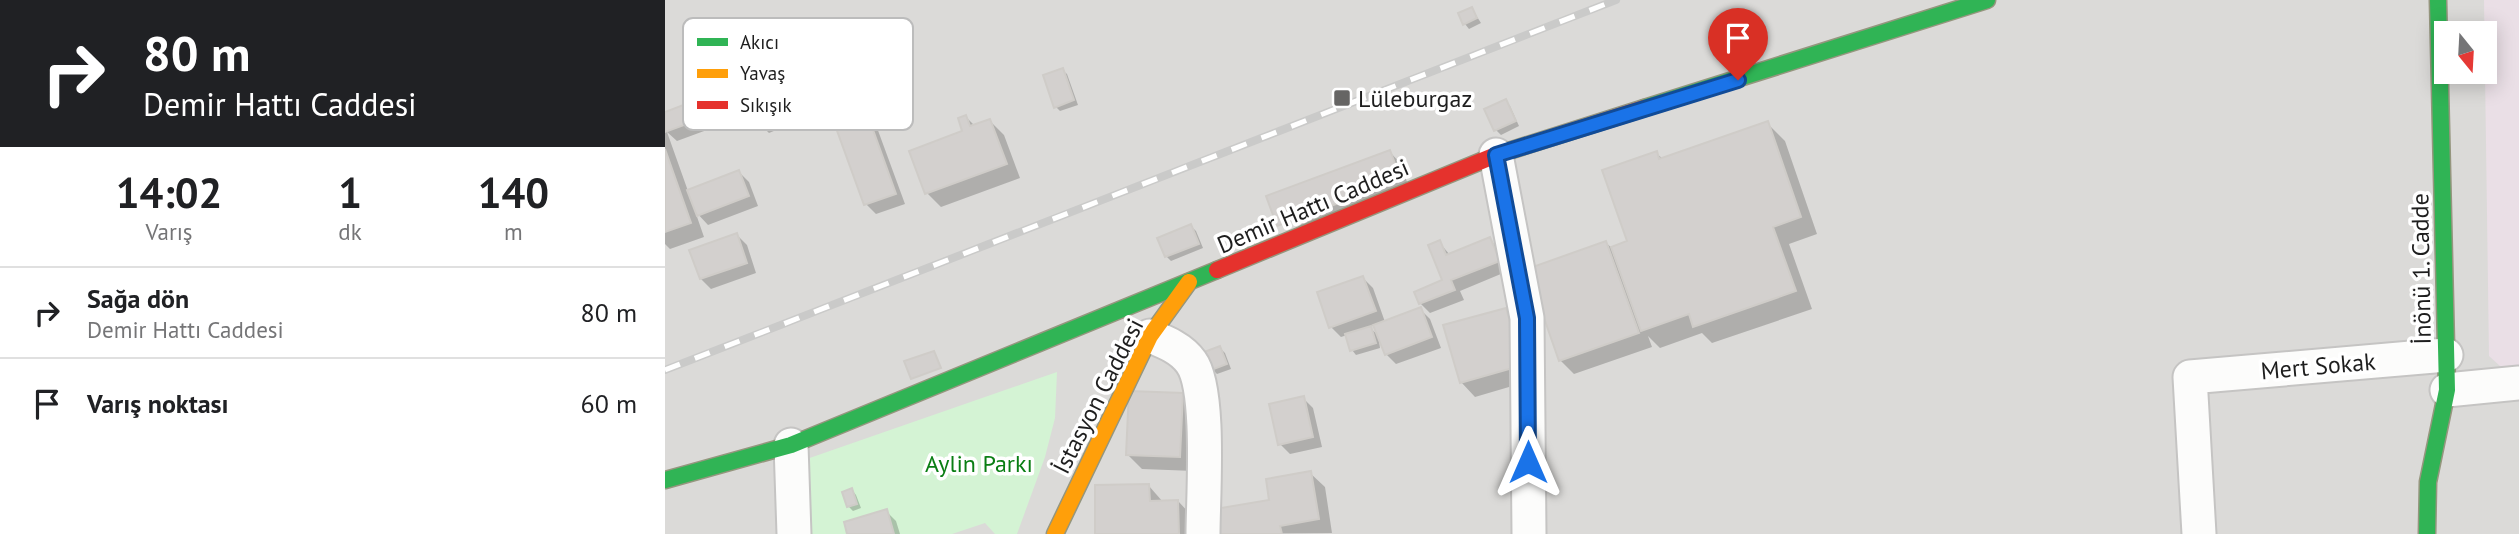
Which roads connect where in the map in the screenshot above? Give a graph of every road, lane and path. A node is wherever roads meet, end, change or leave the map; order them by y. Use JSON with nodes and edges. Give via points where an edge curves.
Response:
{"nodes":[{"id":1,"x":1987,"y":0,"type":"edge"},
{"id":2,"x":2438,"y":0,"type":"edge"},
{"id":3,"x":1496,"y":155,"type":"junction"},
{"id":4,"x":1189,"y":282,"type":"junction"},
{"id":5,"x":1150,"y":336,"type":"junction"},
{"id":6,"x":2446,"y":355,"type":"junction"},
{"id":7,"x":2519,"y":383,"type":"edge"},
{"id":8,"x":2447,"y":390,"type":"junction"},
{"id":9,"x":791,"y":445,"type":"junction"},
{"id":10,"x":665,"y":480,"type":"edge"},
{"id":11,"x":794,"y":534,"type":"edge"},
{"id":12,"x":1055,"y":534,"type":"edge"},
{"id":13,"x":1203,"y":534,"type":"edge"},
{"id":14,"x":1529,"y":534,"type":"edge"},
{"id":15,"x":2199,"y":534,"type":"edge"},
{"id":16,"x":2427,"y":534,"type":"edge"}],
"edges":[{"from":1,"to":3,"type":"street","name":"Demir Hattı Caddesi"},
{"from":2,"to":6,"type":"street","name":"İnönü 1. Cadde"},
{"from":3,"to":4,"type":"street","name":"Demir Hattı Caddesi"},
{"from":3,"to":14,"type":"street","via":[[1527,318]]},
{"from":4,"to":5,"type":"street","name":"İstasyon Caddesi"},
{"from":4,"to":9,"type":"street","name":"Demir Hattı Caddesi"},
{"from":5,"to":12,"type":"street","name":"İstasyon Caddesi"},
{"from":5,"to":13,"type":"street","via":[[1173,345],[1192,362],[1204,401]]},
{"from":6,"to":8,"type":"street","name":"İnönü 1. Cadde"},
{"from":6,"to":15,"type":"street","name":"Mert Sokak","via":[[2190,377]]},
{"from":7,"to":8,"type":"street"},
{"from":8,"to":16,"type":"street","name":"İnönü 1. Cadde","via":[[2428,482]]},
{"from":9,"to":10,"type":"street","name":"Demir Hattı Caddesi"},
{"from":9,"to":11,"type":"street"}]}
